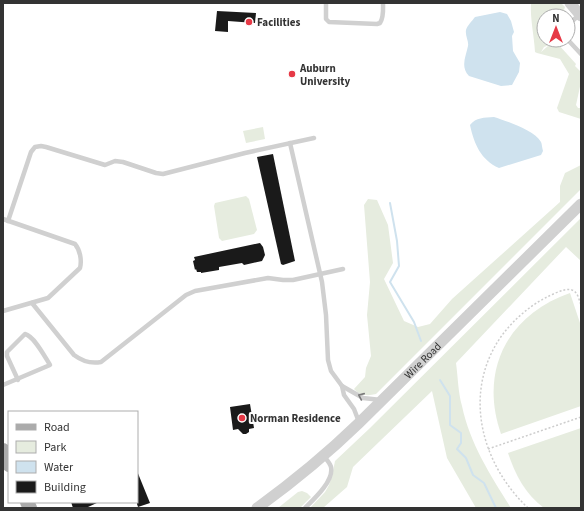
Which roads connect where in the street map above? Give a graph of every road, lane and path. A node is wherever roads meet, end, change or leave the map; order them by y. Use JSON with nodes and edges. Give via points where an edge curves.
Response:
{"nodes":[{"id":1,"x":326,"y":3,"type":"edge"},
{"id":2,"x":383,"y":3,"type":"edge"},
{"id":3,"x":570,"y":3,"type":"edge"},
{"id":4,"x":580,"y":14,"type":"edge"},
{"id":5,"x":314,"y":138,"type":"dead end"},
{"id":6,"x":290,"y":143,"type":"junction"},
{"id":7,"x":581,"y":204,"type":"edge"},
{"id":8,"x":3,"y":219,"type":"edge"},
{"id":9,"x":8,"y":221,"type":"junction"},
{"id":10,"x":343,"y":269,"type":"dead end"},
{"id":11,"x":319,"y":274,"type":"junction"},
{"id":12,"x":32,"y":303,"type":"junction"},
{"id":13,"x":581,"y":305,"type":"edge"},
{"id":14,"x":3,"y":311,"type":"edge"},
{"id":15,"x":18,"y":380,"type":"junction"},
{"id":16,"x":3,"y":384,"type":"edge"},
{"id":17,"x":342,"y":386,"type":"junction"},
{"id":18,"x":382,"y":400,"type":"junction"},
{"id":19,"x":581,"y":417,"type":"edge"},
{"id":20,"x":359,"y":423,"type":"junction"},
{"id":21,"x":488,"y":449,"type":"junction"},
{"id":22,"x":3,"y":450,"type":"edge"},
{"id":23,"x":324,"y":456,"type":"junction"},
{"id":24,"x":8,"y":462,"type":"edge"},
{"id":25,"x":257,"y":508,"type":"edge"},
{"id":26,"x":305,"y":508,"type":"edge"},
{"id":27,"x":528,"y":508,"type":"edge"}],
"edges":[{"from":1,"to":2,"type":"lane","via":[[326,19],[329,22],[377,24],[382,20]]},
{"from":3,"to":4,"type":"street"},
{"from":5,"to":6,"type":"lane"},
{"from":6,"to":9,"type":"lane","via":[[163,174],[122,162],[115,161],[105,165],[46,147],[35,147],[31,152]]},
{"from":6,"to":11,"type":"lane"},
{"from":7,"to":18,"type":"street","name":"Wire Road"},
{"from":8,"to":9,"type":"lane"},
{"from":9,"to":12,"type":"lane","via":[[75,244],[78,248],[80,268],[48,298]]},
{"from":10,"to":11,"type":"lane"},
{"from":11,"to":12,"type":"lane","via":[[293,280],[268,278],[195,291],[186,295],[101,362],[94,364],[81,360],[74,354]]},
{"from":11,"to":17,"type":"lane","via":[[324,298],[328,360],[331,372]]},
{"from":12,"to":14,"type":"lane"},
{"from":13,"to":21,"type":"path","via":[[578,295],[572,290],[550,296],[529,308],[499,340],[489,359],[481,391],[481,421]]},
{"from":15,"to":15,"type":"lane","via":[[50,365],[33,339],[25,334],[7,352]]},
{"from":15,"to":16,"type":"lane"},
{"from":18,"to":17,"type":"lane","one_way":true,"via":[[363,398]]},
{"from":17,"to":20,"type":"lane"},
{"from":18,"to":20,"type":"street","name":"Wire Road"},
{"from":19,"to":21,"type":"path"},
{"from":20,"to":23,"type":"street","name":"Wire Road"},
{"from":21,"to":27,"type":"path","via":[[506,482]]},
{"from":22,"to":24,"type":"main road"},
{"from":23,"to":25,"type":"street","name":"Wire Road"},
{"from":23,"to":26,"type":"lane","via":[[331,467],[329,476],[323,490]]}]}
